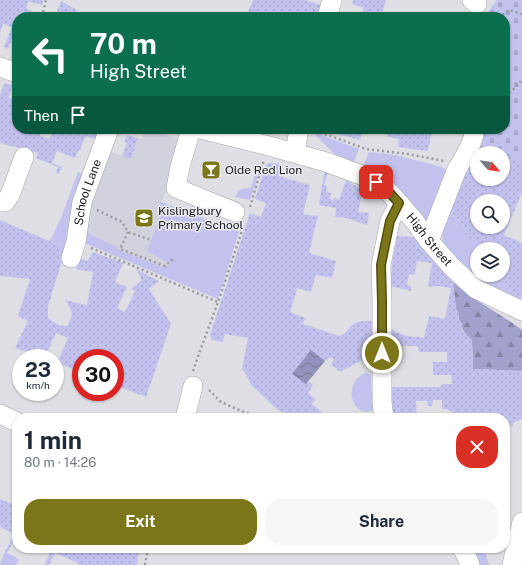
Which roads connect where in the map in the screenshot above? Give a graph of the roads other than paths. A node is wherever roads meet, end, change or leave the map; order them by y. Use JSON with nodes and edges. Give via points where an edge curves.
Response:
{"nodes":[{"id":1,"x":332,"y":0,"type":"edge"},
{"id":2,"x":329,"y":12,"type":"edge"},
{"id":3,"x":0,"y":67,"type":"edge"},
{"id":4,"x":12,"y":71,"type":"edge"},
{"id":5,"x":107,"y":134,"type":"edge"},
{"id":6,"x":190,"y":134,"type":"edge"},
{"id":7,"x":220,"y":134,"type":"edge"},
{"id":8,"x":304,"y":134,"type":"edge"},
{"id":9,"x":474,"y":134,"type":"edge"},
{"id":10,"x":295,"y":153,"type":"junction"},
{"id":11,"x":24,"y":157,"type":"dead end"},
{"id":12,"x":0,"y":202,"type":"edge"},
{"id":13,"x":399,"y":203,"type":"junction"},
{"id":14,"x":243,"y":214,"type":"road end"},
{"id":15,"x":429,"y":241,"type":"junction"},
{"id":16,"x":73,"y":250,"type":"road end"},
{"id":17,"x":522,"y":311,"type":"edge"},
{"id":18,"x":193,"y":386,"type":"road end"},
{"id":19,"x":185,"y":413,"type":"edge"},
{"id":20,"x":383,"y":413,"type":"edge"},
{"id":21,"x":0,"y":414,"type":"edge"},
{"id":22,"x":12,"y":420,"type":"edge"},
{"id":23,"x":516,"y":526,"type":"edge"},
{"id":24,"x":465,"y":553,"type":"edge"},
{"id":25,"x":470,"y":565,"type":"edge"},
{"id":26,"x":512,"y":565,"type":"edge"}],
"edges":[{"from":1,"to":2,"type":"street"},
{"from":3,"to":4,"type":"street"},
{"from":5,"to":16,"type":"street","name":"School Lane","via":[[82,204]]},
{"from":6,"to":14,"type":"street","via":[[176,188]]},
{"from":7,"to":10,"type":"street","name":"High Street"},
{"from":8,"to":10,"type":"street"},
{"from":9,"to":15,"type":"street","via":[[468,152],[457,168]]},
{"from":10,"to":13,"type":"street","name":"High Street","via":[[364,176],[386,189]]},
{"from":11,"to":12,"type":"street","via":[[10,195],[5,202]]},
{"from":13,"to":15,"type":"street","name":"High Street"},
{"from":13,"to":20,"type":"street","via":[[390,221],[381,265]]},
{"from":15,"to":17,"type":"street","name":"High Street","via":[[476,289]]},
{"from":18,"to":19,"type":"street"},
{"from":21,"to":22,"type":"street"},
{"from":23,"to":26,"type":"street"},
{"from":24,"to":25,"type":"street"}]}
